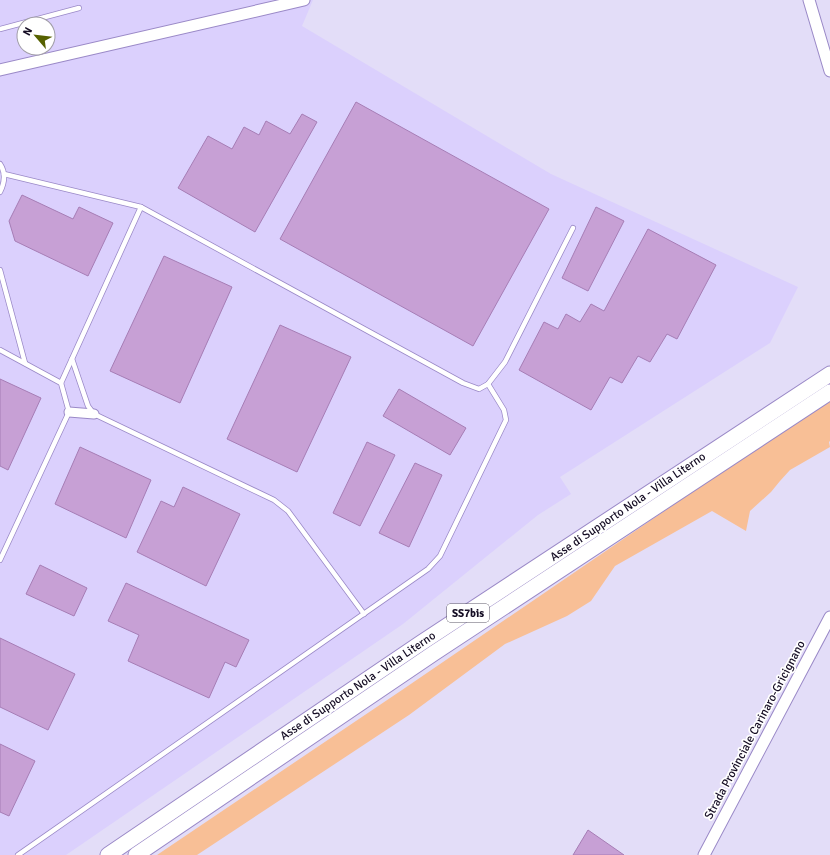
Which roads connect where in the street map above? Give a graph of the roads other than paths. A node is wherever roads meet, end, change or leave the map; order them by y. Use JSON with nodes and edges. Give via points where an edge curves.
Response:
{"nodes":[{"id":1,"x":304,"y":0,"type":"edge"},
{"id":2,"x":809,"y":0,"type":"edge"},
{"id":3,"x":79,"y":8,"type":"dead end"},
{"id":4,"x":0,"y":29,"type":"edge"},
{"id":5,"x":0,"y":70,"type":"edge"},
{"id":6,"x":830,"y":72,"type":"edge"},
{"id":7,"x":0,"y":164,"type":"edge"},
{"id":8,"x":4,"y":174,"type":"junction"},
{"id":9,"x":0,"y":192,"type":"edge"},
{"id":10,"x":141,"y":207,"type":"junction"},
{"id":11,"x":573,"y":228,"type":"dead end"},
{"id":12,"x":0,"y":270,"type":"edge"},
{"id":13,"x":0,"y":350,"type":"edge"},
{"id":14,"x":72,"y":359,"type":"junction"},
{"id":15,"x":25,"y":363,"type":"junction"},
{"id":16,"x":830,"y":374,"type":"edge"},
{"id":17,"x":60,"y":383,"type":"junction"},
{"id":18,"x":488,"y":384,"type":"junction"},
{"id":19,"x":830,"y":392,"type":"edge"},
{"id":20,"x":69,"y":412,"type":"junction"},
{"id":21,"x":94,"y":414,"type":"junction"},
{"id":22,"x":0,"y":560,"type":"edge"},
{"id":23,"x":364,"y":614,"type":"junction"},
{"id":24,"x":830,"y":617,"type":"edge"},
{"id":25,"x":18,"y":855,"type":"edge"},
{"id":26,"x":108,"y":855,"type":"edge"},
{"id":27,"x":136,"y":855,"type":"edge"},
{"id":28,"x":704,"y":855,"type":"edge"}],
"edges":[{"from":1,"to":5,"type":"street"},
{"from":2,"to":6,"type":"street"},
{"from":3,"to":4,"type":"lane"},
{"from":7,"to":8,"type":"lane"},
{"from":8,"to":9,"type":"lane"},
{"from":8,"to":10,"type":"lane"},
{"from":10,"to":14,"type":"lane"},
{"from":10,"to":18,"type":"lane","via":[[463,383],[480,389]]},
{"from":11,"to":18,"type":"lane","via":[[505,362]]},
{"from":12,"to":15,"type":"lane"},
{"from":13,"to":15,"type":"lane"},
{"from":14,"to":17,"type":"lane"},
{"from":14,"to":21,"type":"lane","via":[[88,406]]},
{"from":15,"to":17,"type":"lane"},
{"from":16,"to":26,"type":"highway","name":"Asse di Supporto Nola - Villa Literno","number":"SS7bis","via":[[421,643]]},
{"from":17,"to":20,"type":"lane"},
{"from":18,"to":23,"type":"lane","via":[[504,410],[506,420],[440,556],[428,569]]},
{"from":19,"to":27,"type":"highway","name":"Asse di Supporto Nola - Villa Literno","number":"SS7bis","via":[[434,653]]},
{"from":20,"to":21,"type":"street"},
{"from":20,"to":22,"type":"lane"},
{"from":21,"to":23,"type":"lane","via":[[274,500],[288,511]]},
{"from":23,"to":25,"type":"lane"},
{"from":24,"to":28,"type":"street","name":"Strada Provinciale Carinaro-Gricignano"}]}
